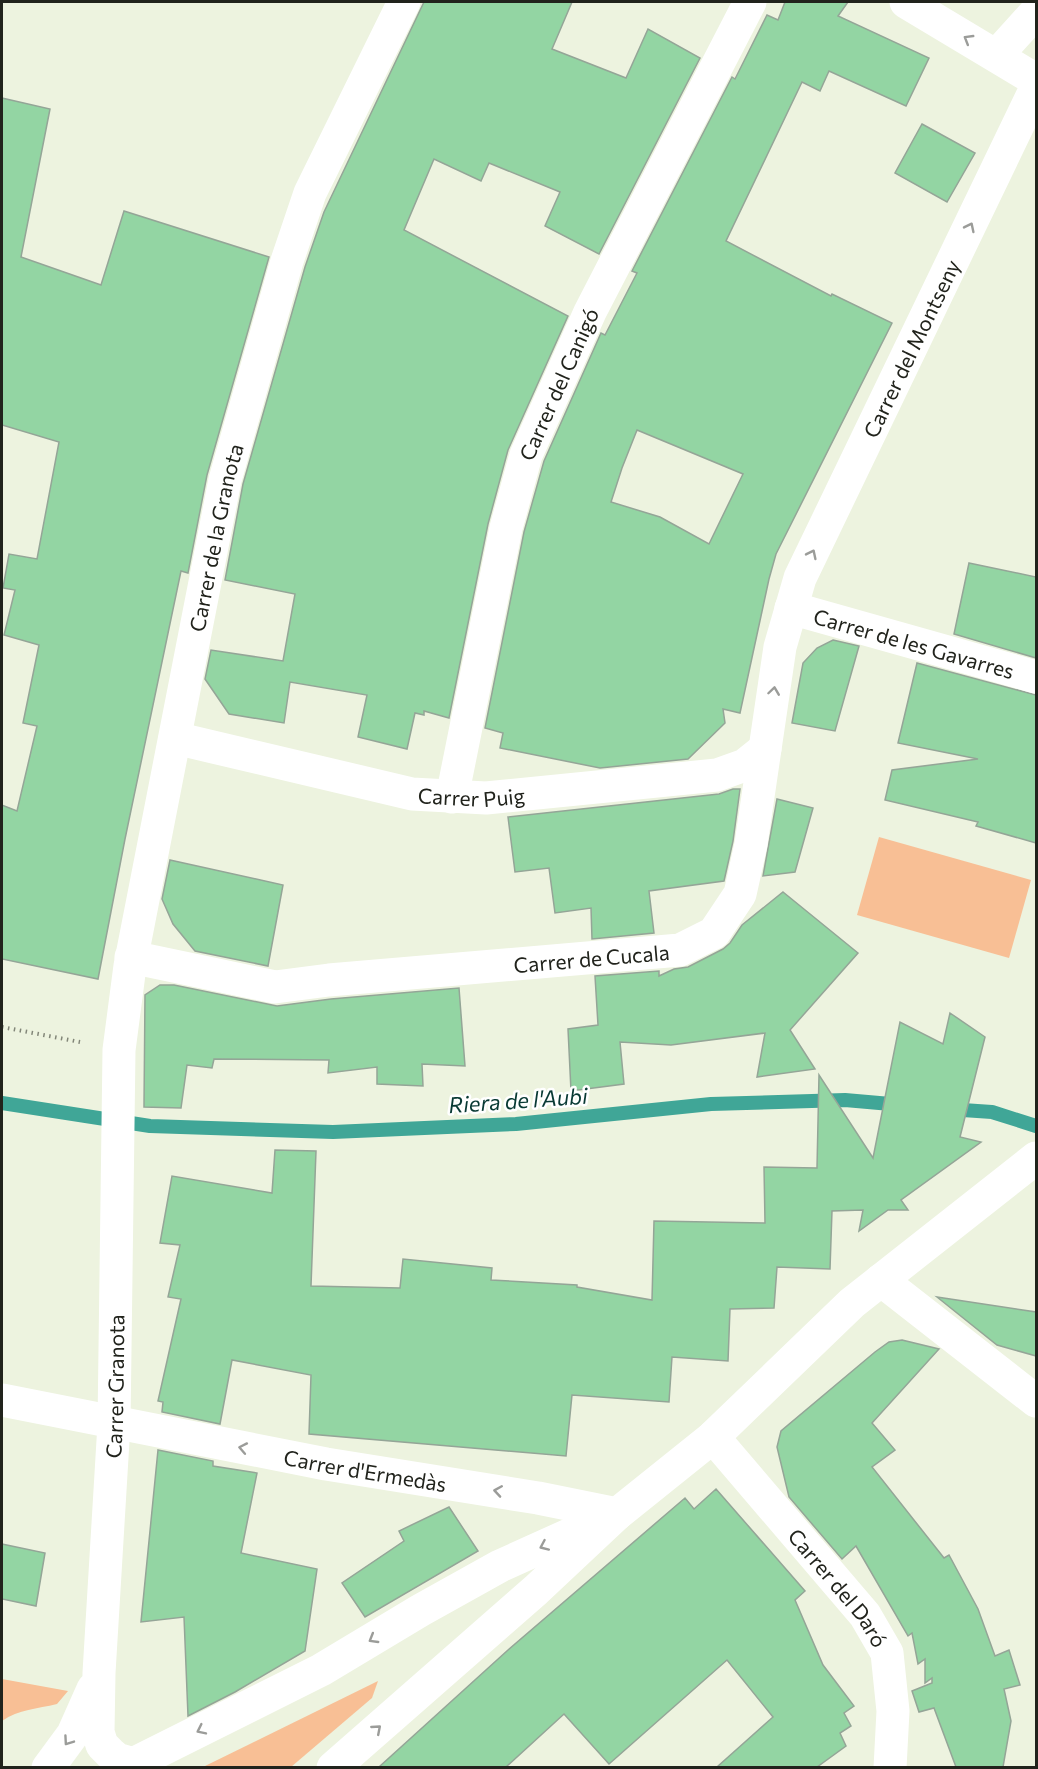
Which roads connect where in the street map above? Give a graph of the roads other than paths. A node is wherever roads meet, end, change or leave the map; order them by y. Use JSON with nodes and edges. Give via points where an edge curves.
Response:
{"nodes":[{"id":1,"x":404,"y":2,"type":"edge"},
{"id":2,"x":750,"y":2,"type":"edge"},
{"id":3,"x":906,"y":2,"type":"edge"},
{"id":4,"x":1036,"y":12,"type":"edge"},
{"id":5,"x":996,"y":56,"type":"junction"},
{"id":6,"x":1036,"y":80,"type":"edge"},
{"id":7,"x":1036,"y":88,"type":"edge"},
{"id":8,"x":791,"y":608,"type":"junction"},
{"id":9,"x":1036,"y":677,"type":"edge"},
{"id":10,"x":175,"y":738,"type":"junction"},
{"id":11,"x":765,"y":749,"type":"junction"},
{"id":12,"x":452,"y":797,"type":"junction"},
{"id":13,"x":131,"y":957,"type":"junction"},
{"id":14,"x":118,"y":1099,"type":"joint"},
{"id":15,"x":1036,"y":1158,"type":"edge"},
{"id":16,"x":880,"y":1280,"type":"junction"},
{"id":17,"x":2,"y":1400,"type":"edge"},
{"id":18,"x":1036,"y":1401,"type":"edge"},
{"id":19,"x":114,"y":1424,"type":"junction"},
{"id":20,"x":712,"y":1437,"type":"junction"},
{"id":21,"x":617,"y":1514,"type":"junction"},
{"id":22,"x":99,"y":1673,"type":"junction"},
{"id":23,"x":129,"y":1766,"type":"edge"},
{"id":24,"x":48,"y":1767,"type":"edge"},
{"id":25,"x":333,"y":1767,"type":"edge"},
{"id":26,"x":890,"y":1767,"type":"edge"}],
"edges":[{"from":1,"to":10,"type":"street","name":"Carrer de la Granota","via":[[310,194],[287,261],[225,480]]},
{"from":2,"to":12,"type":"street","name":"Carrer del Canigó","via":[[590,312],[525,455],[506,528]]},
{"from":5,"to":3,"type":"street","one_way":true},
{"from":4,"to":5,"type":"street"},
{"from":5,"to":6,"type":"street"},
{"from":8,"to":7,"type":"street","name":"Carrer del Montseny","one_way":true,"via":[[800,578]]},
{"from":8,"to":9,"type":"street","name":"Carrer de les Gavarres"},
{"from":11,"to":8,"type":"street","name":"Carrer de Cucala","one_way":true,"via":[[780,647]]},
{"from":10,"to":12,"type":"street","name":"Carrer Puig","via":[[412,795]]},
{"from":10,"to":13,"type":"street","name":"Carrer de la Granota"},
{"from":11,"to":12,"type":"street","name":"Carrer Puig","via":[[745,765],[717,775],[486,798]]},
{"from":11,"to":13,"type":"street","name":"Carrer de Cucala","via":[[740,894],[714,933],[680,950],[275,987]]},
{"from":13,"to":14,"type":"street","name":"Carrer de la Granota","via":[[118,1050]]},
{"from":14,"to":19,"type":"street","name":"Carrer Granota"},
{"from":15,"to":16,"type":"street"},
{"from":16,"to":18,"type":"street"},
{"from":16,"to":20,"type":"street"},
{"from":17,"to":19,"type":"street","name":"Carrer d'Ermedàs"},
{"from":21,"to":19,"type":"street","name":"Carrer d'Ermedàs","one_way":true},
{"from":19,"to":22,"type":"street","name":"Carrer Granota"},
{"from":20,"to":21,"type":"street"},
{"from":20,"to":26,"type":"street","name":"Carrer del Daró","via":[[865,1615],[887,1653],[893,1711]]},
{"from":21,"to":23,"type":"street","one_way":true,"via":[[500,1566],[321,1670]]},
{"from":25,"to":21,"type":"street","one_way":true},
{"from":22,"to":23,"type":"street","name":"Carrer Granota","via":[[98,1732],[102,1745]]},
{"from":22,"to":24,"type":"street","one_way":true,"via":[[73,1734]]}]}
